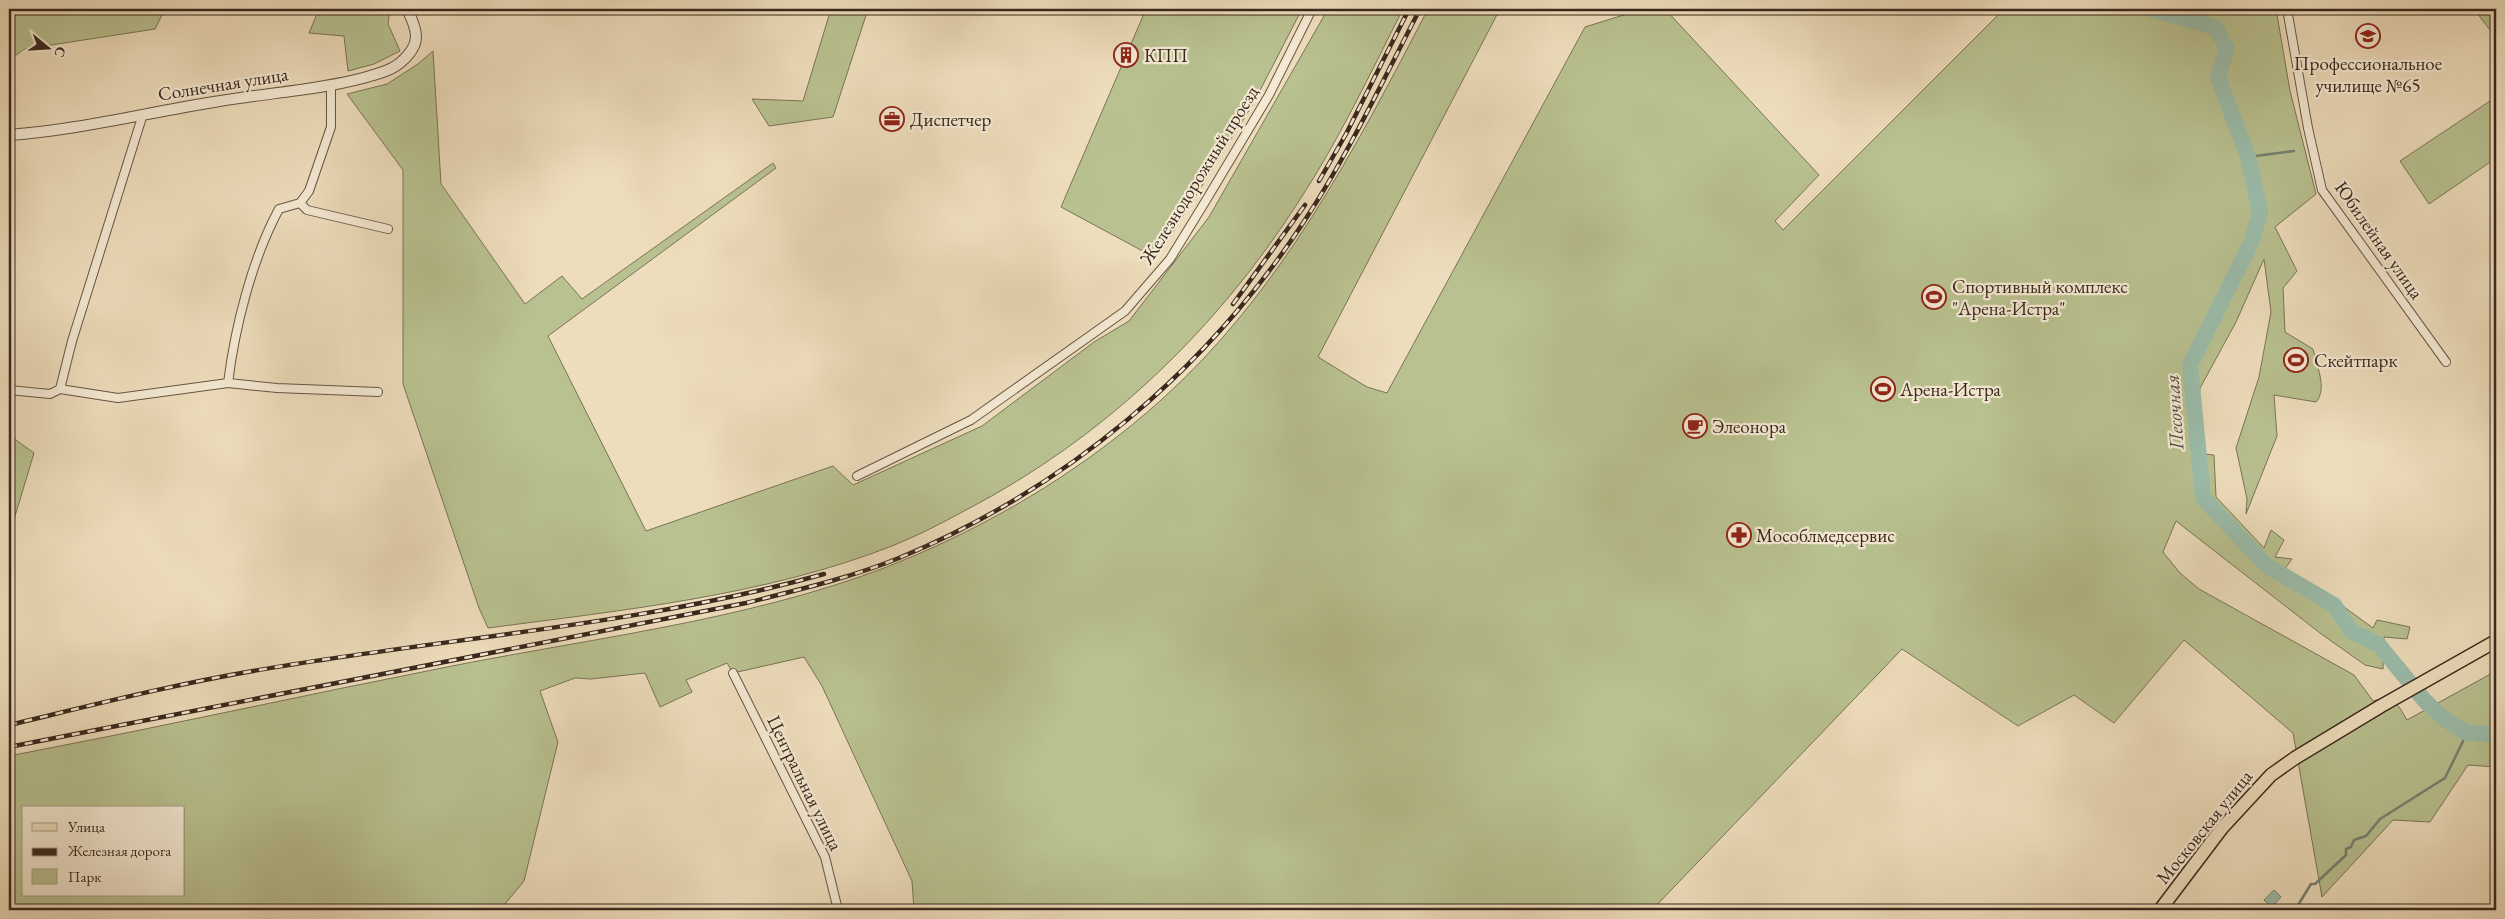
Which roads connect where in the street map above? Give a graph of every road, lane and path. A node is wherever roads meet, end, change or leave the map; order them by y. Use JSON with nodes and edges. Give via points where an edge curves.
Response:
{"nodes":[{"id":1,"x":407,"y":9,"type":"edge"},
{"id":2,"x":1312,"y":9,"type":"edge"},
{"id":3,"x":2287,"y":9,"type":"edge"},
{"id":4,"x":331,"y":86,"type":"junction"},
{"id":5,"x":143,"y":114,"type":"junction"},
{"id":6,"x":9,"y":135,"type":"edge"},
{"id":7,"x":300,"y":203,"type":"junction"},
{"id":8,"x":388,"y":229,"type":"dead end"},
{"id":9,"x":2446,"y":362,"type":"dead end"},
{"id":10,"x":228,"y":383,"type":"junction"},
{"id":11,"x":9,"y":390,"type":"edge"},
{"id":12,"x":60,"y":390,"type":"junction"},
{"id":13,"x":378,"y":392,"type":"dead end"},
{"id":14,"x":857,"y":476,"type":"dead end"},
{"id":15,"x":2496,"y":642,"type":"edge"},
{"id":16,"x":733,"y":673,"type":"dead end"},
{"id":17,"x":838,"y":910,"type":"edge"},
{"id":18,"x":2160,"y":910,"type":"edge"}],
"edges":[{"from":1,"to":4,"type":"street","name":"Солнечная улица","via":[[417,29],[415,44],[400,64],[384,72]]},
{"from":2,"to":14,"type":"street","name":"Железнодорожный проезд","via":[[1269,95],[1170,259],[1125,312],[971,420]]},
{"from":3,"to":9,"type":"street","name":"Юбилейная улица","via":[[2322,190]]},
{"from":4,"to":5,"type":"street","name":"Солнечная улица"},
{"from":4,"to":7,"type":"street","via":[[331,127],[309,191]]},
{"from":5,"to":6,"type":"street","name":"Солнечная улица","via":[[54,132]]},
{"from":5,"to":12,"type":"street","via":[[72,341]]},
{"from":7,"to":8,"type":"street","via":[[307,210]]},
{"from":7,"to":10,"type":"street","via":[[279,210],[267,232],[231,358]]},
{"from":10,"to":12,"type":"street","via":[[118,398]]},
{"from":10,"to":13,"type":"street"},
{"from":11,"to":12,"type":"street","via":[[50,394]]},
{"from":15,"to":18,"type":"main road","name":"Московская улица","via":[[2381,706],[2271,775],[2222,828]]},
{"from":16,"to":17,"type":"street","name":"Центральная улица","via":[[825,857]]}]}
